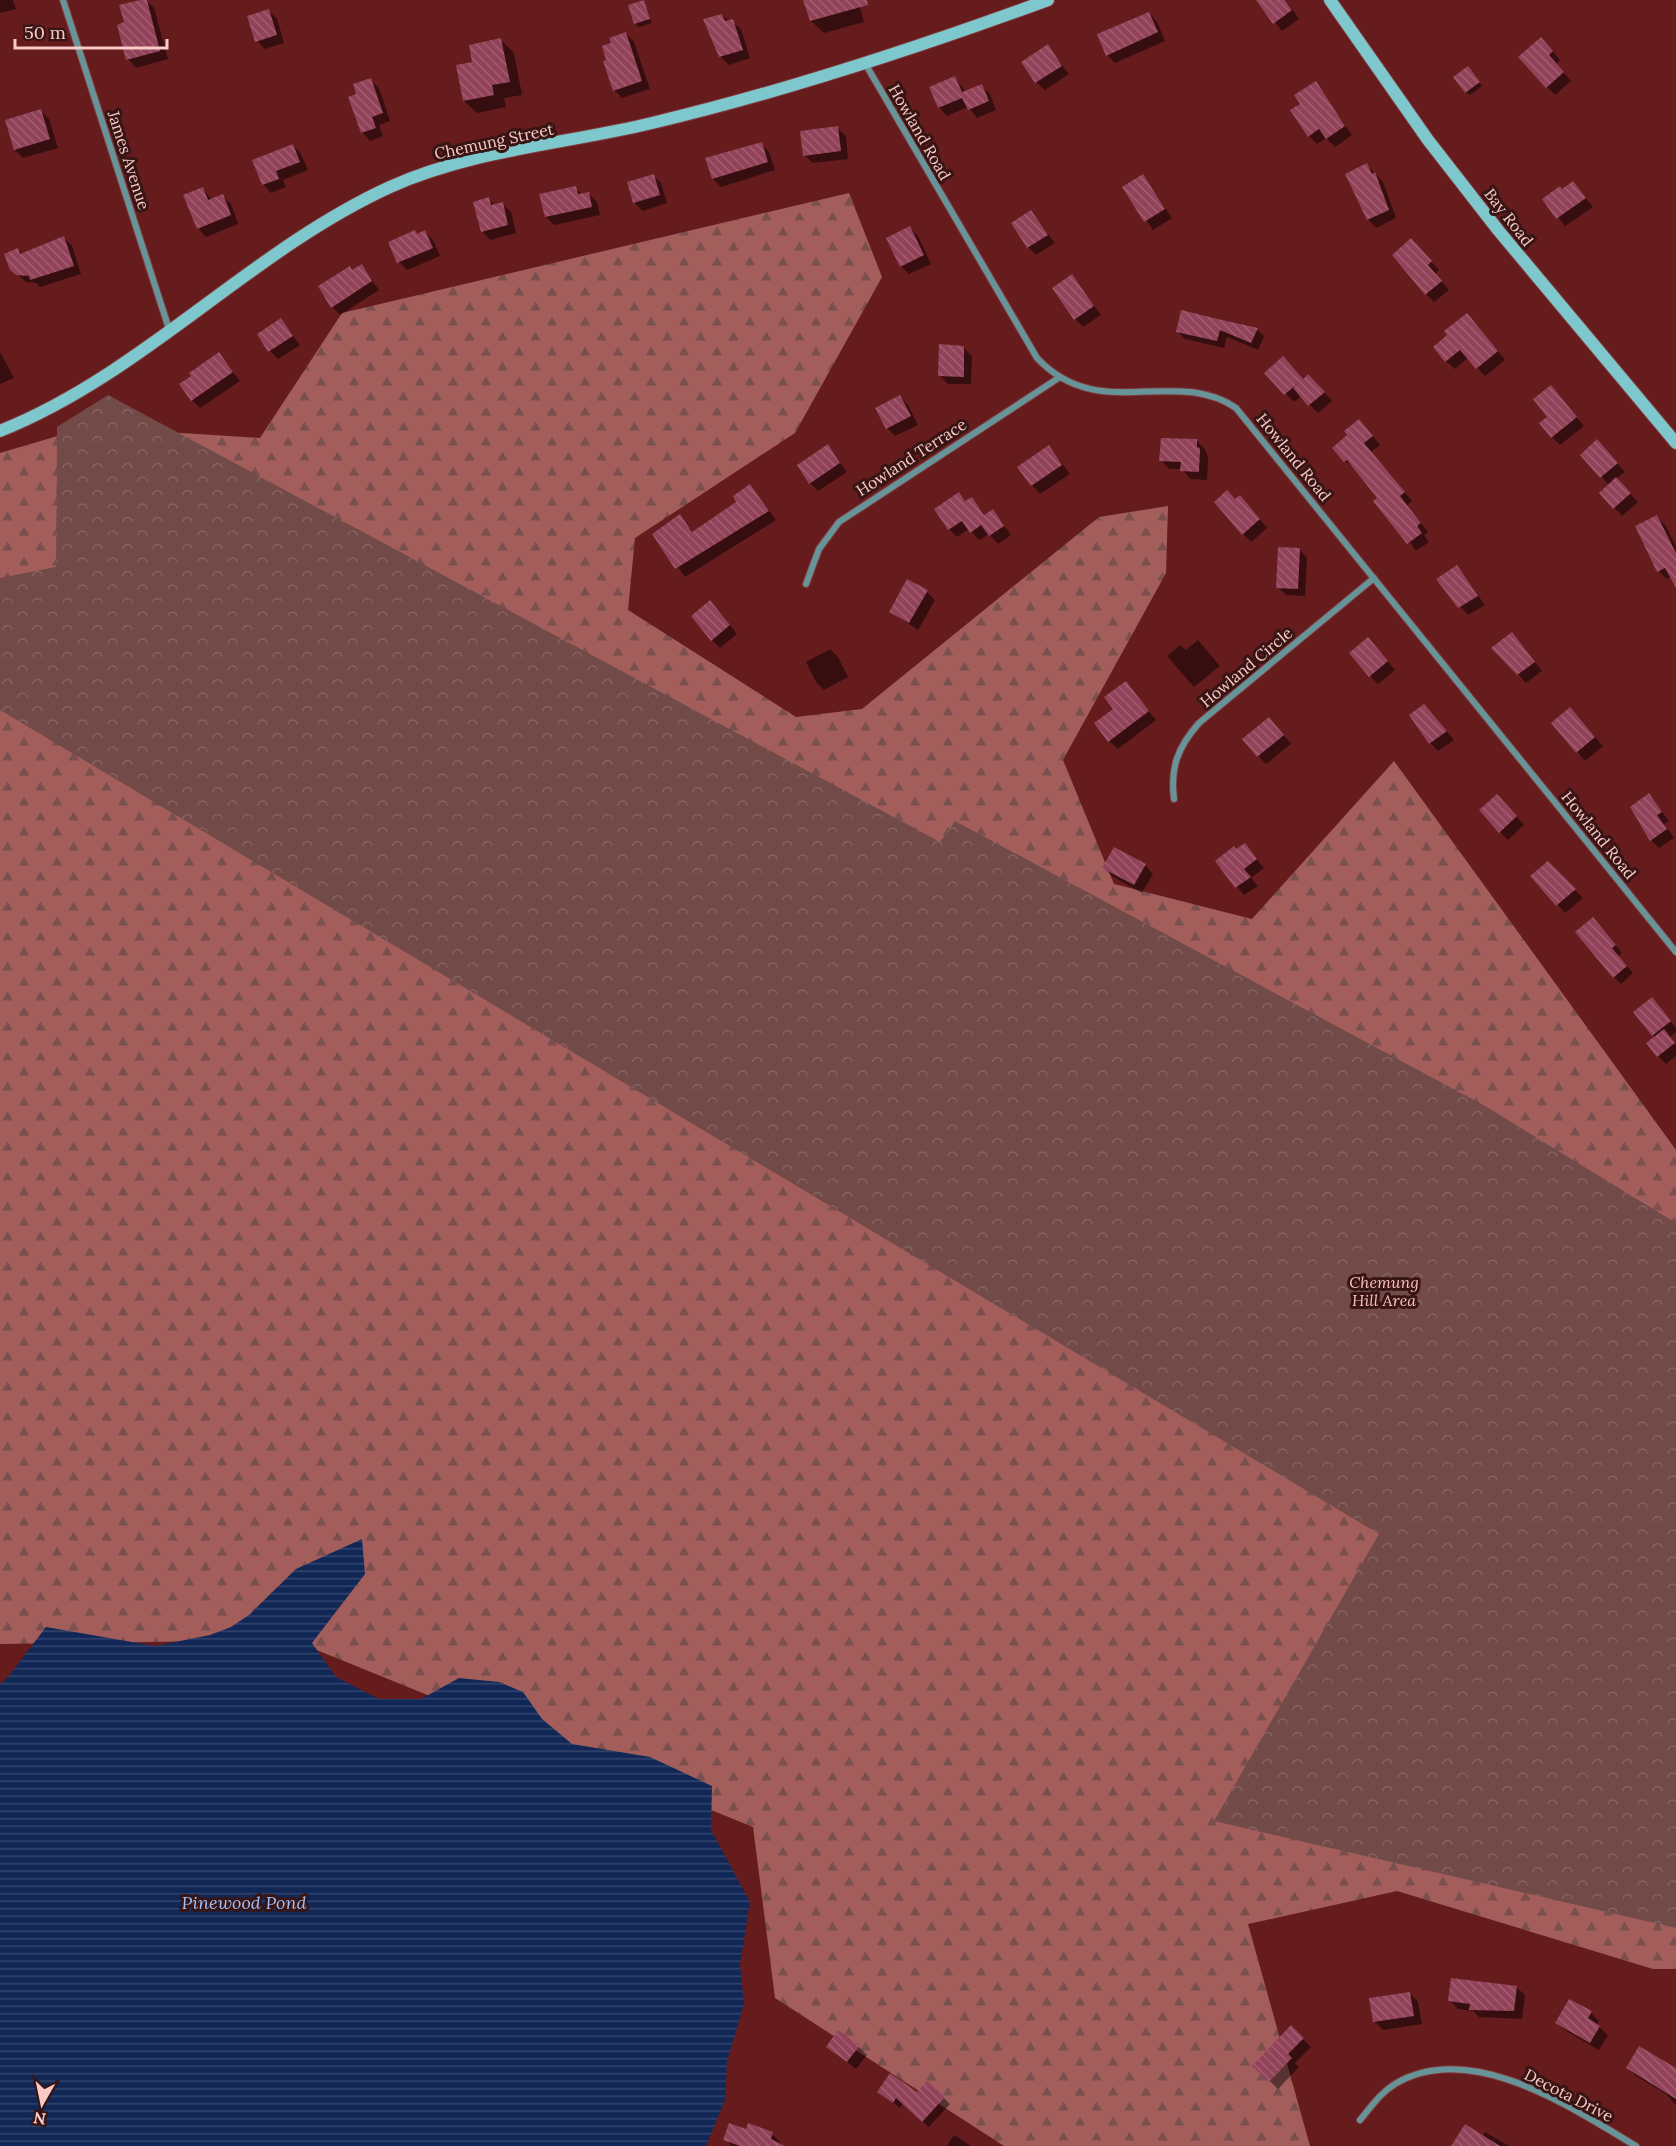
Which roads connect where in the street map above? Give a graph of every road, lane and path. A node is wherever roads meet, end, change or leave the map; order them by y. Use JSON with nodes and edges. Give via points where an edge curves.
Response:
{"nodes":[{"id":1,"x":63,"y":0,"type":"edge"},
{"id":2,"x":1047,"y":0,"type":"edge"},
{"id":3,"x":1330,"y":0,"type":"edge"},
{"id":4,"x":866,"y":65,"type":"junction"},
{"id":5,"x":169,"y":329,"type":"junction"},
{"id":6,"x":1060,"y":377,"type":"junction"},
{"id":7,"x":0,"y":431,"type":"edge"},
{"id":8,"x":1676,"y":443,"type":"edge"},
{"id":9,"x":1374,"y":578,"type":"junction"},
{"id":10,"x":806,"y":585,"type":"dead end"},
{"id":11,"x":1174,"y":799,"type":"dead end"},
{"id":12,"x":1676,"y":952,"type":"edge"},
{"id":13,"x":1360,"y":2120,"type":"dead end"},
{"id":14,"x":1636,"y":2146,"type":"edge"}],
"edges":[{"from":1,"to":5,"type":"street","name":"James Avenue"},
{"from":2,"to":4,"type":"street","name":"Chemung Street"},
{"from":3,"to":8,"type":"street","name":"Bay Road","via":[[1428,140],[1498,230]]},
{"from":4,"to":5,"type":"street","name":"Chemung Street","via":[[697,112],[427,173],[389,188],[336,217]]},
{"from":4,"to":6,"type":"street","name":"Howland Road","via":[[1027,342],[1047,368]]},
{"from":5,"to":7,"type":"street","name":"Chemung Street","via":[[69,398]]},
{"from":6,"to":9,"type":"street","name":"Howland Road","via":[[1113,393],[1194,392],[1223,400],[1248,421]]},
{"from":6,"to":10,"type":"street","name":"Howland Terrace","via":[[839,522],[819,549]]},
{"from":9,"to":11,"type":"street","name":"Howland Circle","via":[[1199,723],[1176,758],[1172,778]]},
{"from":9,"to":12,"type":"street","name":"Howland Road"},
{"from":13,"to":14,"type":"street","name":"Decota Drive","via":[[1381,2094],[1403,2080],[1428,2072],[1465,2071],[1531,2088]]}]}
